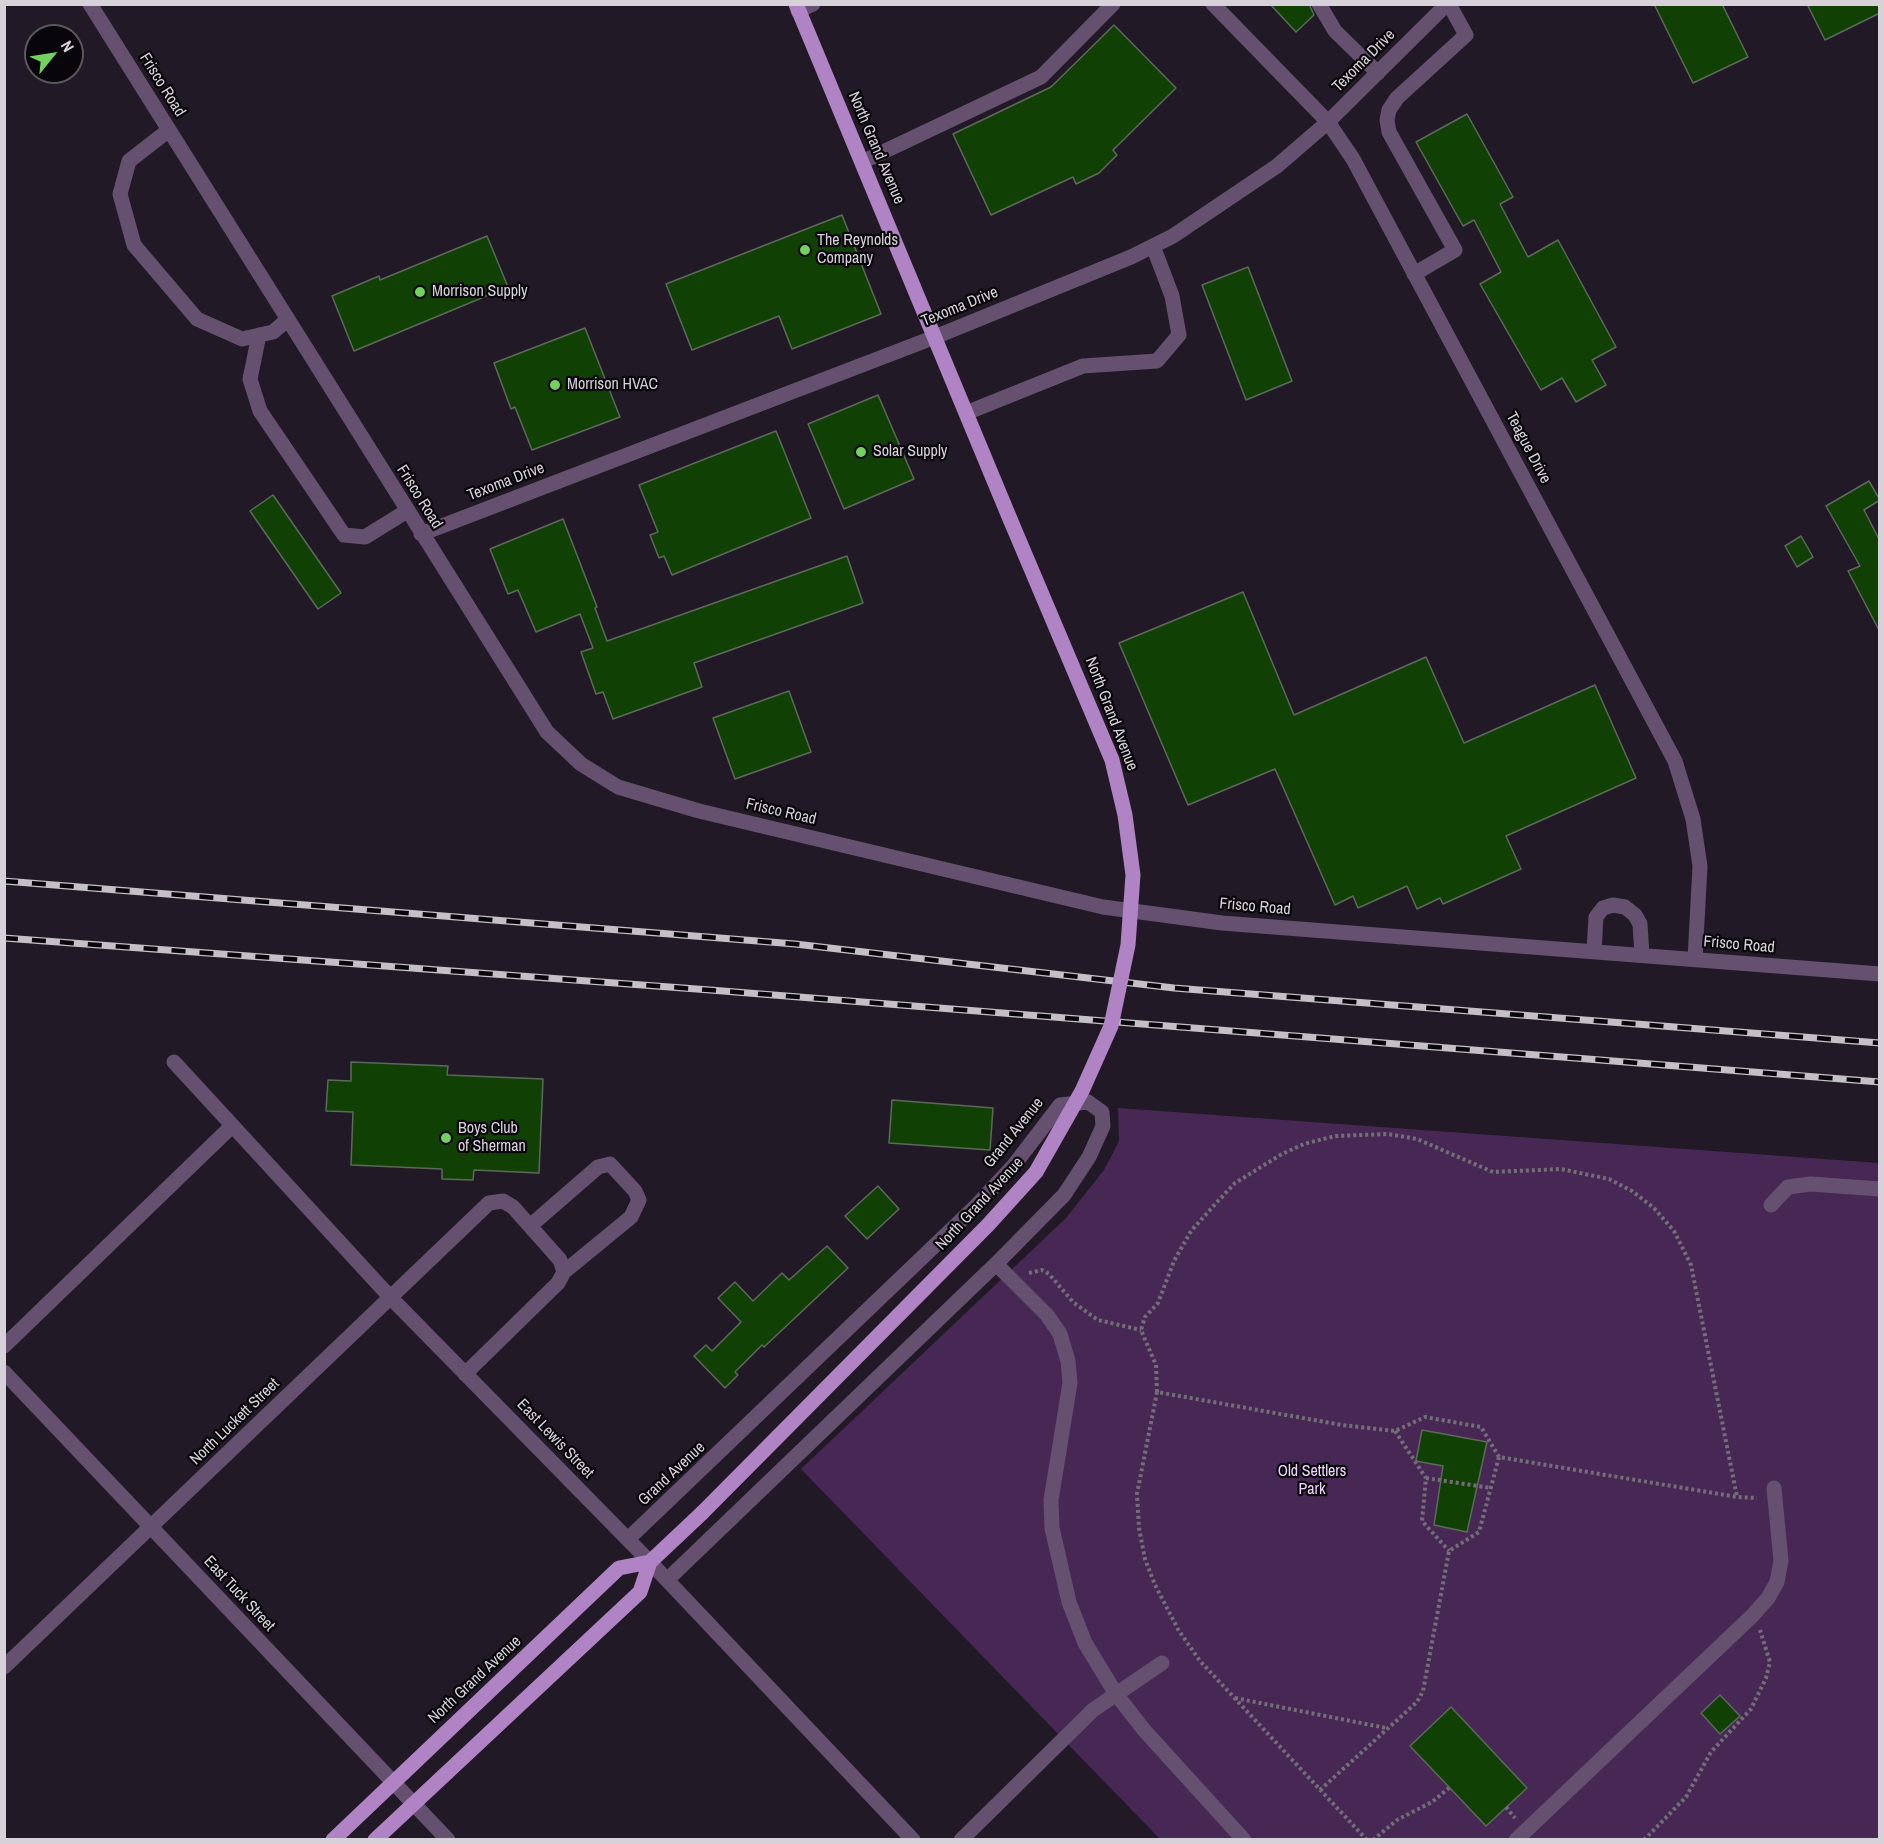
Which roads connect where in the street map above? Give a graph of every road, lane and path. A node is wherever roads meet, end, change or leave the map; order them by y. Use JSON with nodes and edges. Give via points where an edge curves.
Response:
{"nodes":[{"id":1,"x":90,"y":4,"type":"edge"},
{"id":2,"x":1113,"y":4,"type":"edge"},
{"id":3,"x":1213,"y":4,"type":"edge"},
{"id":4,"x":1319,"y":4,"type":"edge"},
{"id":5,"x":1448,"y":4,"type":"edge"},
{"id":6,"x":802,"y":7,"type":"edge"},
{"id":7,"x":1378,"y":73,"type":"junction"},
{"id":8,"x":1328,"y":122,"type":"junction"},
{"id":9,"x":169,"y":130,"type":"junction"},
{"id":10,"x":862,"y":162,"type":"junction"},
{"id":11,"x":1152,"y":246,"type":"junction"},
{"id":12,"x":1414,"y":274,"type":"junction"},
{"id":13,"x":287,"y":320,"type":"junction"},
{"id":14,"x":259,"y":335,"type":"junction"},
{"id":15,"x":935,"y":337,"type":"junction"},
{"id":16,"x":966,"y":413,"type":"junction"},
{"id":17,"x":406,"y":511,"type":"junction"},
{"id":18,"x":421,"y":534,"type":"junction"},
{"id":19,"x":1594,"y":951,"type":"junction"},
{"id":20,"x":1641,"y":955,"type":"junction"},
{"id":21,"x":1695,"y":959,"type":"junction"},
{"id":22,"x":1880,"y":974,"type":"edge"},
{"id":23,"x":174,"y":1062,"type":"dead end"},
{"id":24,"x":232,"y":1125,"type":"junction"},
{"id":25,"x":1880,"y":1189,"type":"edge"},
{"id":26,"x":1771,"y":1205,"type":"dead end"},
{"id":27,"x":531,"y":1226,"type":"junction"},
{"id":28,"x":996,"y":1264,"type":"junction"},
{"id":29,"x":564,"y":1272,"type":"junction"},
{"id":30,"x":1014,"y":1282,"type":"junction"},
{"id":31,"x":391,"y":1298,"type":"junction"},
{"id":32,"x":1141,"y":1330,"type":"junction"},
{"id":33,"x":4,"y":1346,"type":"edge"},
{"id":34,"x":4,"y":1372,"type":"edge"},
{"id":35,"x":465,"y":1374,"type":"junction"},
{"id":36,"x":1156,"y":1392,"type":"junction"},
{"id":37,"x":1395,"y":1431,"type":"junction"},
{"id":38,"x":1499,"y":1457,"type":"junction"},
{"id":39,"x":1426,"y":1478,"type":"junction"},
{"id":40,"x":1491,"y":1488,"type":"junction"},
{"id":41,"x":1774,"y":1488,"type":"dead end"},
{"id":42,"x":1737,"y":1497,"type":"junction"},
{"id":43,"x":1759,"y":1505,"type":"dead end"},
{"id":44,"x":151,"y":1527,"type":"junction"},
{"id":45,"x":628,"y":1539,"type":"junction"},
{"id":46,"x":1449,"y":1551,"type":"junction"},
{"id":47,"x":650,"y":1562,"type":"junction"},
{"id":48,"x":667,"y":1581,"type":"junction"},
{"id":49,"x":1752,"y":1616,"type":"junction"},
{"id":50,"x":1162,"y":1663,"type":"dead end"},
{"id":51,"x":4,"y":1667,"type":"edge"},
{"id":52,"x":1116,"y":1694,"type":"junction"},
{"id":53,"x":1234,"y":1697,"type":"junction"},
{"id":54,"x":1387,"y":1728,"type":"junction"},
{"id":55,"x":393,"y":1782,"type":"junction"},
{"id":56,"x":1449,"y":1788,"type":"dead end"},
{"id":57,"x":1320,"y":1790,"type":"junction"},
{"id":58,"x":413,"y":1803,"type":"junction"},
{"id":59,"x":333,"y":1839,"type":"edge"},
{"id":60,"x":375,"y":1839,"type":"edge"},
{"id":61,"x":448,"y":1839,"type":"edge"},
{"id":62,"x":913,"y":1839,"type":"edge"},
{"id":63,"x":961,"y":1839,"type":"edge"},
{"id":64,"x":1244,"y":1839,"type":"edge"},
{"id":65,"x":1367,"y":1839,"type":"edge"},
{"id":66,"x":1373,"y":1839,"type":"edge"},
{"id":67,"x":1516,"y":1839,"type":"edge"},
{"id":68,"x":1644,"y":1839,"type":"edge"}],
"edges":[{"from":1,"to":9,"type":"street","name":"Frisco Road"},
{"from":2,"to":10,"type":"street","via":[[1041,77]]},
{"from":3,"to":8,"type":"street","name":"Teague Drive"},
{"from":4,"to":7,"type":"street","via":[[1335,31]]},
{"from":5,"to":7,"type":"street","name":"Texoma Drive"},
{"from":5,"to":12,"type":"street","via":[[1466,35],[1398,98],[1387,120],[1389,132],[1455,250]]},
{"from":6,"to":10,"type":"main road","name":"North Grand Avenue"},
{"from":7,"to":8,"type":"street","name":"Texoma Drive"},
{"from":8,"to":11,"type":"street","name":"Texoma Drive","via":[[1230,200]]},
{"from":8,"to":12,"type":"street","name":"Teague Drive","via":[[1353,159]]},
{"from":9,"to":13,"type":"street","name":"Frisco Road"},
{"from":9,"to":14,"type":"street","via":[[129,161],[120,194],[134,245],[196,320],[242,339]]},
{"from":10,"to":15,"type":"main road","name":"North Grand Avenue"},
{"from":11,"to":15,"type":"street","name":"Texoma Drive"},
{"from":11,"to":16,"type":"street","via":[[1172,296],[1179,335],[1157,361],[1083,366]]},
{"from":12,"to":21,"type":"street","name":"Teague Drive","via":[[1675,761],[1693,819],[1700,866]]},
{"from":13,"to":14,"type":"street","via":[[273,332]]},
{"from":13,"to":17,"type":"street","name":"Frisco Road"},
{"from":14,"to":17,"type":"street","via":[[250,379],[260,411],[344,535],[365,537]]},
{"from":15,"to":16,"type":"main road","name":"North Grand Avenue"},
{"from":15,"to":18,"type":"street","name":"Texoma Drive"},
{"from":16,"to":47,"type":"main road","name":"North Grand Avenue","bridge":true,"via":[[1112,760],[1133,875],[1128,945],[1111,1026],[1083,1091],[1036,1172],[988,1225]]},
{"from":17,"to":18,"type":"street","name":"Frisco Road"},
{"from":18,"to":19,"type":"street","name":"Frisco Road","via":[[547,732],[581,764],[618,787],[710,814],[1103,907],[1222,924]]},
{"from":19,"to":20,"type":"street","name":"Frisco Road"},
{"from":19,"to":20,"type":"street","via":[[1596,917],[1603,908],[1613,905],[1625,907],[1635,915],[1640,924]]},
{"from":20,"to":21,"type":"street","name":"Frisco Road"},
{"from":21,"to":22,"type":"street","name":"Frisco Road"},
{"from":23,"to":24,"type":"street","name":"East Lewis Street"},
{"from":24,"to":31,"type":"street","name":"East Lewis Street"},
{"from":24,"to":33,"type":"street"},
{"from":25,"to":26,"type":"street","via":[[1811,1184],[1788,1187]]},
{"from":27,"to":29,"type":"street","via":[[560,1260]]},
{"from":27,"to":29,"type":"street","via":[[598,1167],[610,1164],[635,1191],[639,1200],[631,1217]]},
{"from":27,"to":31,"type":"street","name":"North Luckett Street","via":[[513,1207],[502,1201],[489,1203]]},
{"from":28,"to":30,"type":"street"},
{"from":28,"to":45,"type":"street","name":"Grand Avenue","via":[[1064,1195],[1089,1157],[1104,1126],[1102,1112],[1088,1102],[1060,1105],[1014,1165],[975,1207]]},
{"from":28,"to":48,"type":"street","name":"Grand Avenue"},
{"from":29,"to":35,"type":"street","via":[[558,1283]]},
{"from":30,"to":32,"type":"path","via":[[1034,1270],[1042,1270],[1073,1302],[1098,1320]]},
{"from":30,"to":52,"type":"street","via":[[1060,1334],[1068,1361],[1070,1383],[1051,1500],[1052,1528],[1069,1602],[1085,1643]]},
{"from":31,"to":35,"type":"street","name":"East Lewis Street"},
{"from":31,"to":44,"type":"street","name":"North Luckett Street"},
{"from":32,"to":36,"type":"path","via":[[1156,1365]]},
{"from":32,"to":42,"type":"path","via":[[1145,1317],[1158,1303],[1173,1261],[1191,1231],[1235,1183],[1304,1144],[1335,1136],[1388,1134],[1417,1139],[1493,1172],[1561,1169],[1609,1179],[1654,1208],[1674,1231],[1691,1265]]},
{"from":34,"to":44,"type":"street","name":"East Tuck Street"},
{"from":35,"to":45,"type":"street","name":"East Lewis Street"},
{"from":36,"to":37,"type":"path"},
{"from":36,"to":53,"type":"path","via":[[1137,1494],[1145,1559],[1179,1631],[1200,1661]]},
{"from":37,"to":38,"type":"path","via":[[1425,1417],[1481,1427]]},
{"from":37,"to":39,"type":"path"},
{"from":38,"to":40,"type":"path"},
{"from":38,"to":42,"type":"path"},
{"from":39,"to":40,"type":"path"},
{"from":39,"to":46,"type":"path","via":[[1422,1521]]},
{"from":40,"to":46,"type":"path","via":[[1479,1532]]},
{"from":41,"to":49,"type":"street","via":[[1781,1561],[1777,1582]]},
{"from":42,"to":43,"type":"path","via":[[1756,1496]]},
{"from":44,"to":51,"type":"street","name":"North Luckett Street"},
{"from":44,"to":55,"type":"street","name":"East Tuck Street"},
{"from":45,"to":47,"type":"street","name":"East Lewis Street"},
{"from":46,"to":54,"type":"path","via":[[1424,1691]]},
{"from":47,"to":48,"type":"street","name":"East Lewis Street"},
{"from":47,"to":55,"type":"main road","name":"North Grand Avenue","via":[[619,1568]]},
{"from":47,"to":58,"type":"main road","name":"North Grand Avenue","via":[[640,1592]]},
{"from":48,"to":62,"type":"street","name":"East Lewis Street"},
{"from":49,"to":67,"type":"street"},
{"from":49,"to":68,"type":"path","via":[[1770,1662],[1751,1709],[1711,1752],[1686,1797]]},
{"from":50,"to":52,"type":"street"},
{"from":52,"to":63,"type":"street","via":[[1093,1710]]},
{"from":52,"to":64,"type":"street"},
{"from":53,"to":54,"type":"path"},
{"from":53,"to":57,"type":"path"},
{"from":54,"to":57,"type":"path"},
{"from":55,"to":58,"type":"street","name":"East Tuck Street"},
{"from":55,"to":59,"type":"main road","name":"North Grand Avenue"},
{"from":56,"to":66,"type":"path"},
{"from":57,"to":65,"type":"path"},
{"from":58,"to":60,"type":"main road","name":"North Grand Avenue"},
{"from":58,"to":61,"type":"street","name":"East Tuck Street"}]}
